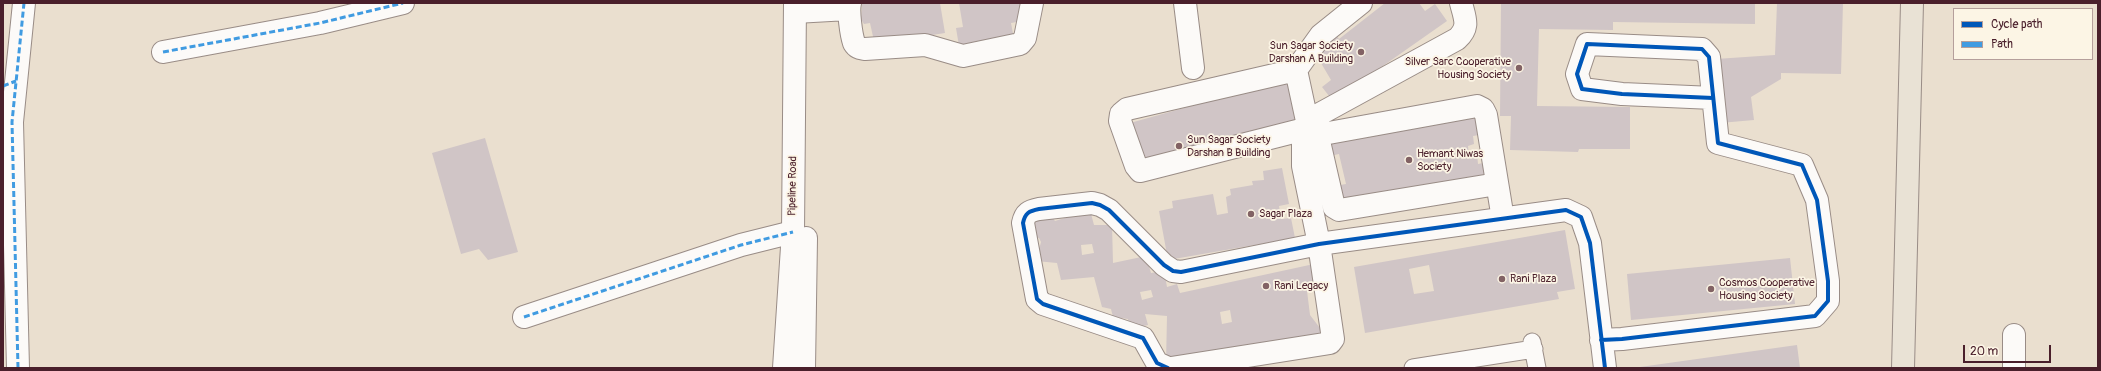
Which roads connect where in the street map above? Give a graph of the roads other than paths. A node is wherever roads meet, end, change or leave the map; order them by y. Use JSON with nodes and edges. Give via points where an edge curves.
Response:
{"nodes":[{"id":1,"x":24,"y":3,"type":"edge"},
{"id":2,"x":403,"y":3,"type":"edge"},
{"id":3,"x":1032,"y":3,"type":"edge"},
{"id":4,"x":1185,"y":3,"type":"edge"},
{"id":5,"x":1360,"y":3,"type":"edge"},
{"id":6,"x":1461,"y":3,"type":"edge"},
{"id":7,"x":1912,"y":3,"type":"edge"},
{"id":8,"x":849,"y":6,"type":"edge"},
{"id":9,"x":800,"y":7,"type":"edge"},
{"id":10,"x":163,"y":52,"type":"dead end"},
{"id":11,"x":1192,"y":68,"type":"dead end"},
{"id":12,"x":1296,"y":70,"type":"junction"},
{"id":13,"x":9,"y":83,"type":"edge"},
{"id":14,"x":1713,"y":98,"type":"junction"},
{"id":15,"x":1306,"y":125,"type":"junction"},
{"id":16,"x":1316,"y":177,"type":"junction"},
{"id":17,"x":1497,"y":184,"type":"junction"},
{"id":18,"x":1503,"y":219,"type":"junction"},
{"id":19,"x":800,"y":231,"type":"junction"},
{"id":20,"x":1319,"y":244,"type":"junction"},
{"id":21,"x":524,"y":317,"type":"dead end"},
{"id":22,"x":2014,"y":335,"type":"dead end"},
{"id":23,"x":1601,"y":340,"type":"junction"},
{"id":24,"x":18,"y":368,"type":"edge"},
{"id":25,"x":784,"y":368,"type":"edge"},
{"id":26,"x":804,"y":368,"type":"edge"},
{"id":27,"x":1170,"y":368,"type":"edge"},
{"id":28,"x":1413,"y":368,"type":"edge"},
{"id":29,"x":1537,"y":368,"type":"edge"},
{"id":30,"x":1605,"y":368,"type":"edge"},
{"id":31,"x":1903,"y":368,"type":"edge"},
{"id":32,"x":2014,"y":368,"type":"edge"}],
"edges":[{"from":1,"to":13,"type":"street"},
{"from":2,"to":10,"type":"street","via":[[320,23]]},
{"from":3,"to":8,"type":"street","via":[[1025,38],[1020,44],[1016,47],[963,56],[925,45],[858,48],[854,43]]},
{"from":4,"to":11,"type":"street"},
{"from":5,"to":12,"type":"street","via":[[1321,35]]},
{"from":6,"to":15,"type":"street","via":[[1466,23],[1464,32],[1457,39]]},
{"from":7,"to":31,"type":"main road"},
{"from":8,"to":9,"type":"street"},
{"from":9,"to":19,"type":"street","name":"Pipeline Road"},
{"from":12,"to":15,"type":"street"},
{"from":12,"to":15,"type":"street","via":[[1127,110],[1121,114],[1120,121],[1140,171]]},
{"from":13,"to":24,"type":"street"},
{"from":14,"to":14,"type":"street","via":[[1710,57],[1702,49],[1587,44],[1577,74],[1582,89],[1622,94]]},
{"from":14,"to":23,"type":"street","via":[[1718,143],[1802,166],[1817,200],[1828,281],[1828,301],[1815,316]]},
{"from":15,"to":16,"type":"street","via":[[1303,138],[1303,166]]},
{"from":16,"to":17,"type":"street","via":[[1338,210]]},
{"from":16,"to":17,"type":"street","via":[[1318,137],[1323,134],[1477,106],[1483,109],[1486,115]]},
{"from":16,"to":20,"type":"street"},
{"from":17,"to":18,"type":"street"},
{"from":18,"to":20,"type":"street"},
{"from":18,"to":23,"type":"street","via":[[1566,210],[1581,217],[1590,243]]},
{"from":19,"to":21,"type":"street","via":[[741,244]]},
{"from":19,"to":25,"type":"street","name":"Pipeline Road"},
{"from":19,"to":26,"type":"street"},
{"from":20,"to":27,"type":"street","via":[[1334,334],[1330,342]]},
{"from":20,"to":27,"type":"street","via":[[1181,272],[1172,271],[1164,265],[1100,204],[1039,209],[1025,215],[1023,223],[1037,299],[1043,304],[1143,338],[1156,363]]},
{"from":22,"to":32,"type":"street"},
{"from":23,"to":30,"type":"street"},
{"from":28,"to":29,"type":"lane","via":[[1533,346]]}]}
